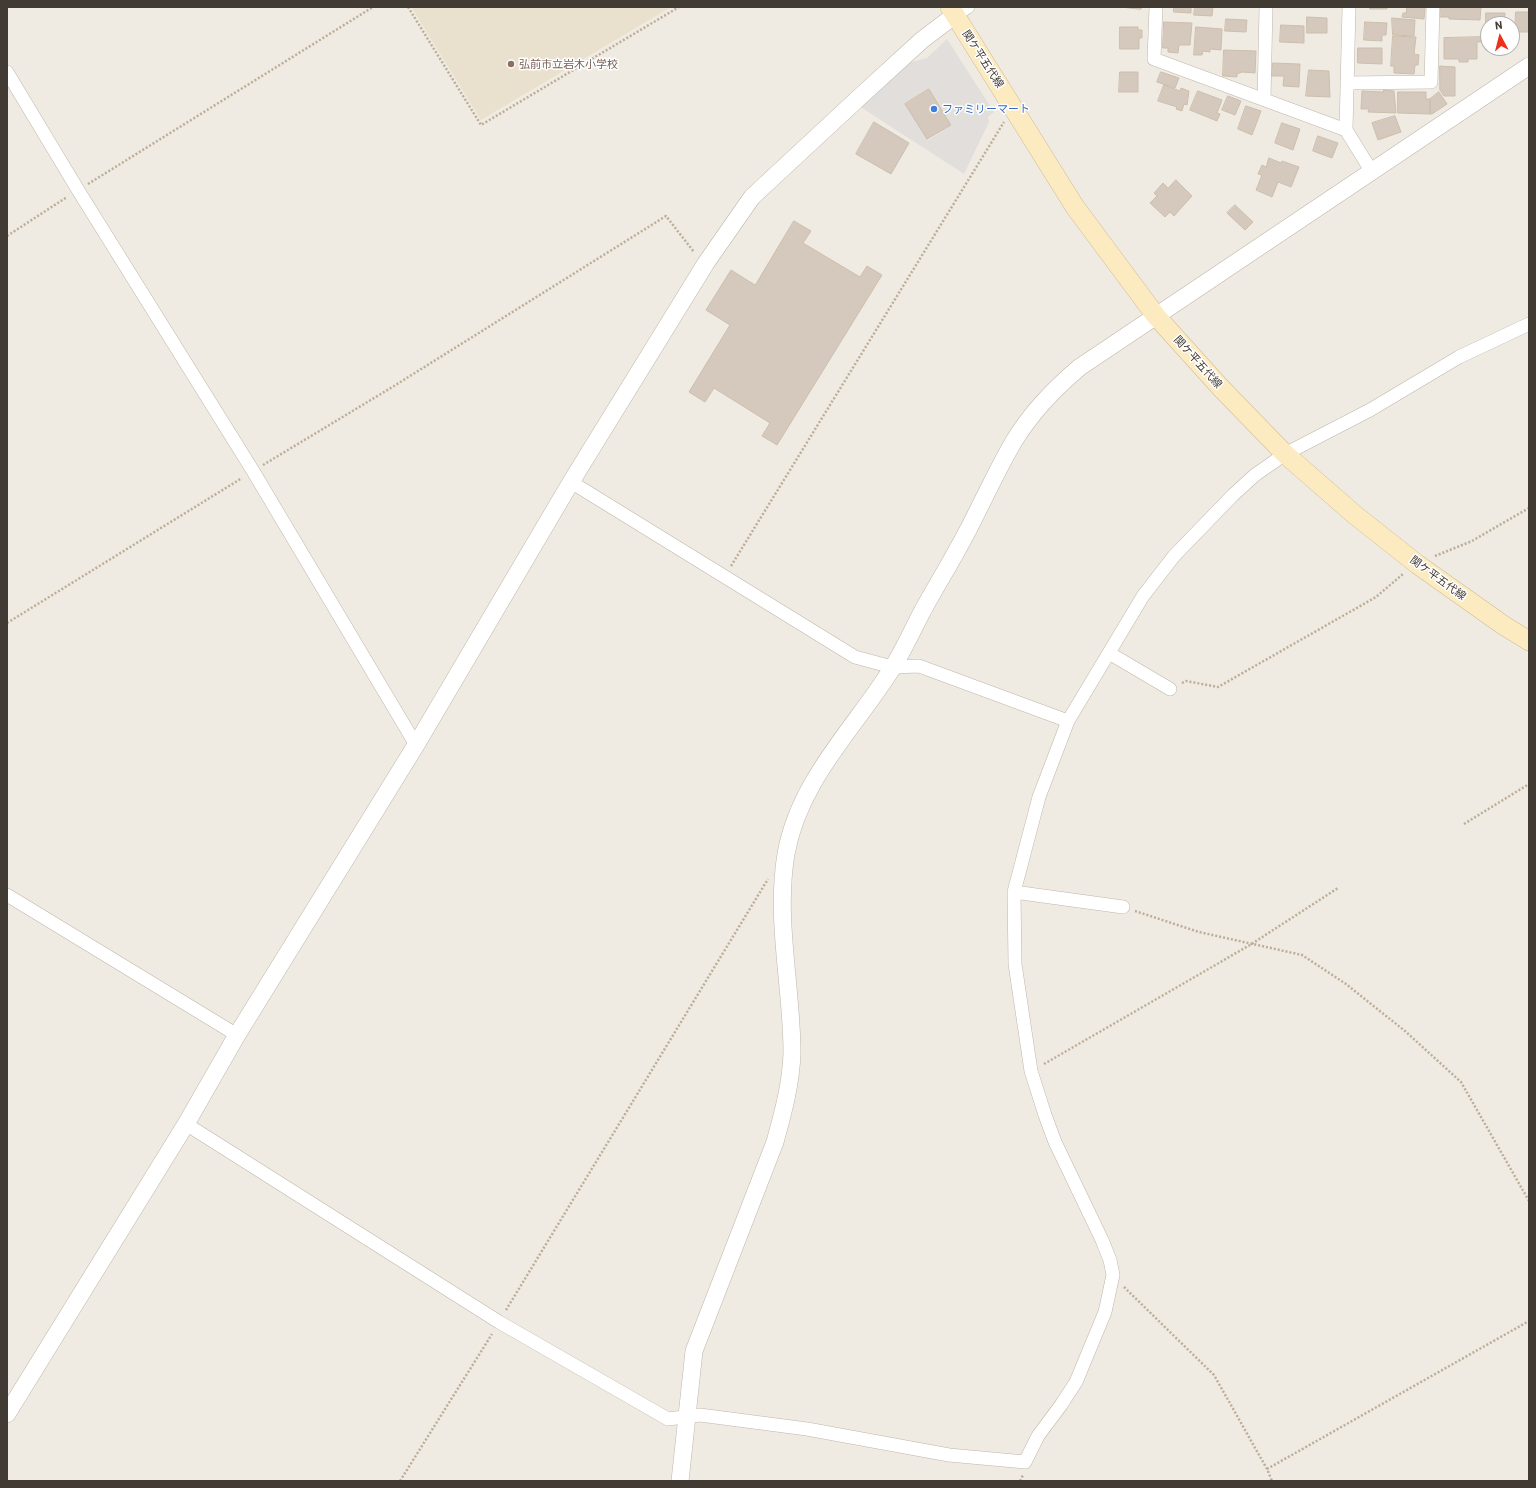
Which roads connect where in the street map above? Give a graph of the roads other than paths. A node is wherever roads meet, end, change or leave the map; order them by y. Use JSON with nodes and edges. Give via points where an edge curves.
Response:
{"nodes":[{"id":1,"x":1156,"y":7,"type":"edge"},
{"id":2,"x":1266,"y":7,"type":"edge"},
{"id":3,"x":1349,"y":7,"type":"edge"},
{"id":4,"x":1433,"y":7,"type":"edge"},
{"id":5,"x":957,"y":10,"type":"edge"},
{"id":6,"x":1529,"y":66,"type":"edge"},
{"id":7,"x":7,"y":72,"type":"edge"},
{"id":8,"x":1347,"y":82,"type":"junction"},
{"id":9,"x":1264,"y":99,"type":"junction"},
{"id":10,"x":1346,"y":130,"type":"junction"},
{"id":11,"x":1372,"y":172,"type":"junction"},
{"id":12,"x":1156,"y":316,"type":"junction"},
{"id":13,"x":1529,"y":324,"type":"edge"},
{"id":14,"x":1285,"y":454,"type":"junction"},
{"id":15,"x":571,"y":482,"type":"junction"},
{"id":16,"x":1529,"y":641,"type":"edge"},
{"id":17,"x":1109,"y":653,"type":"junction"},
{"id":18,"x":892,"y":667,"type":"junction"},
{"id":19,"x":1170,"y":690,"type":"road end"},
{"id":20,"x":1068,"y":721,"type":"junction"},
{"id":21,"x":416,"y":745,"type":"junction"},
{"id":22,"x":1014,"y":892,"type":"junction"},
{"id":23,"x":7,"y":895,"type":"edge"},
{"id":24,"x":1123,"y":907,"type":"road end"},
{"id":25,"x":237,"y":1035,"type":"junction"},
{"id":26,"x":186,"y":1124,"type":"junction"},
{"id":27,"x":7,"y":1414,"type":"edge"},
{"id":28,"x":687,"y":1417,"type":"junction"},
{"id":29,"x":680,"y":1481,"type":"edge"}],
"edges":[{"from":1,"to":9,"type":"street","via":[[1154,59]]},
{"from":2,"to":9,"type":"street"},
{"from":3,"to":8,"type":"street"},
{"from":4,"to":8,"type":"street","via":[[1431,82]]},
{"from":5,"to":12,"type":"main road","name":"関ケ平五代線","via":[[1075,207]]},
{"from":5,"to":15,"type":"street","via":[[752,197],[706,263]]},
{"from":6,"to":11,"type":"street"},
{"from":7,"to":21,"type":"street","via":[[254,471]]},
{"from":8,"to":10,"type":"street"},
{"from":9,"to":10,"type":"street"},
{"from":10,"to":11,"type":"street"},
{"from":11,"to":12,"type":"street"},
{"from":12,"to":14,"type":"main road","name":"関ケ平五代線"},
{"from":12,"to":18,"type":"street","via":[[1080,367],[1065,380],[1041,405],[1014,440],[961,543]]},
{"from":13,"to":14,"type":"street","via":[[1459,357],[1370,410]]},
{"from":14,"to":16,"type":"main road","name":"関ケ平五代線","via":[[1355,515],[1417,564]]},
{"from":14,"to":17,"type":"street","via":[[1238,490],[1174,556],[1143,596]]},
{"from":15,"to":18,"type":"street","via":[[856,658]]},
{"from":15,"to":21,"type":"street"},
{"from":17,"to":19,"type":"street"},
{"from":17,"to":20,"type":"street"},
{"from":18,"to":20,"type":"street","via":[[919,666]]},
{"from":18,"to":28,"type":"street","via":[[812,784],[792,830],[786,854],[783,888],[792,1055],[785,1108],[775,1142],[694,1351]]},
{"from":20,"to":22,"type":"street","via":[[1039,797]]},
{"from":21,"to":25,"type":"street"},
{"from":22,"to":24,"type":"street"},
{"from":22,"to":28,"type":"street","via":[[1015,964],[1031,1071],[1055,1142],[1102,1240],[1113,1275],[1105,1312],[1076,1382],[1062,1405],[1038,1436],[1025,1462],[949,1455],[808,1429],[700,1415]]},
{"from":23,"to":25,"type":"street"},
{"from":25,"to":26,"type":"street"},
{"from":26,"to":27,"type":"street"},
{"from":26,"to":28,"type":"street","via":[[499,1322],[668,1419]]},
{"from":28,"to":29,"type":"street"}]}
